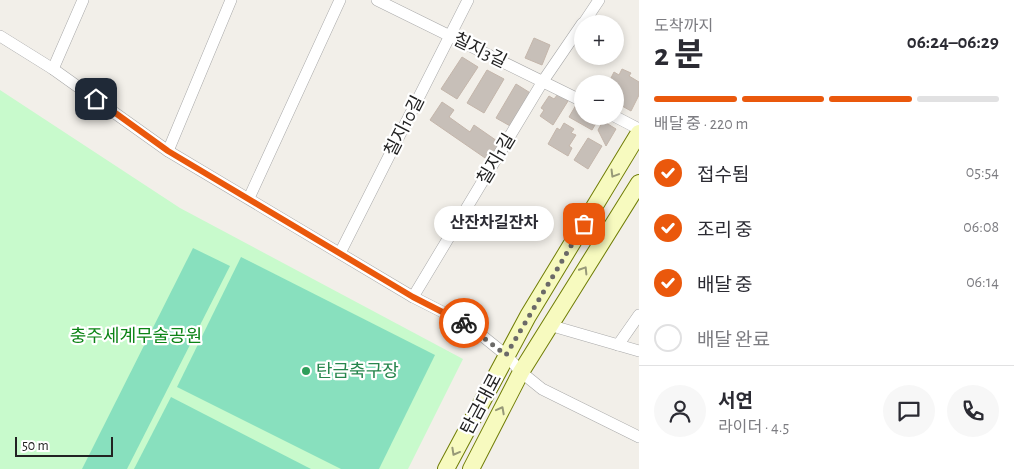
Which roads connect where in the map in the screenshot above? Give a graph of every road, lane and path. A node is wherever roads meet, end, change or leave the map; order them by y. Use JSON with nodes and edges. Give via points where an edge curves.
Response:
{"nodes":[{"id":1,"x":83,"y":0,"type":"edge"},
{"id":2,"x":231,"y":0,"type":"edge"},
{"id":3,"x":340,"y":0,"type":"edge"},
{"id":4,"x":377,"y":0,"type":"edge"},
{"id":5,"x":468,"y":0,"type":"edge"},
{"id":6,"x":600,"y":0,"type":"edge"},
{"id":7,"x":589,"y":15,"type":"edge"},
{"id":8,"x":450,"y":35,"type":"junction"},
{"id":9,"x":0,"y":36,"type":"edge"},
{"id":10,"x":574,"y":37,"type":"edge"},
{"id":11,"x":53,"y":68,"type":"junction"},
{"id":12,"x":543,"y":81,"type":"junction"},
{"id":13,"x":574,"y":97,"type":"edge"},
{"id":14,"x":624,"y":122,"type":"edge"},
{"id":15,"x":639,"y":131,"type":"edge"},
{"id":16,"x":168,"y":151,"type":"junction"},
{"id":17,"x":639,"y":183,"type":"edge"},
{"id":18,"x":249,"y":198,"type":"junction"},
{"id":19,"x":340,"y":253,"type":"junction"},
{"id":20,"x":413,"y":297,"type":"junction"},
{"id":21,"x":639,"y":316,"type":"edge"},
{"id":22,"x":549,"y":325,"type":"junction"},
{"id":23,"x":618,"y":345,"type":"junction"},
{"id":24,"x":639,"y":350,"type":"edge"},
{"id":25,"x":506,"y":355,"type":"junction"},
{"id":26,"x":521,"y":372,"type":"junction"},
{"id":27,"x":639,"y":437,"type":"edge"},
{"id":28,"x":446,"y":469,"type":"edge"},
{"id":29,"x":470,"y":469,"type":"edge"}],
"edges":[{"from":1,"to":11,"type":"street"},
{"from":2,"to":16,"type":"street"},
{"from":3,"to":18,"type":"street"},
{"from":4,"to":8,"type":"street","name":"칠지3길"},
{"from":5,"to":8,"type":"street","name":"칠지10길"},
{"from":6,"to":7,"type":"street","name":"칠지1길"},
{"from":8,"to":12,"type":"street","name":"칠지3길"},
{"from":8,"to":19,"type":"street","name":"칠지10길"},
{"from":9,"to":11,"type":"street"},
{"from":10,"to":12,"type":"street","name":"칠지1길"},
{"from":11,"to":16,"type":"street"},
{"from":12,"to":13,"type":"street","name":"칠지3길"},
{"from":12,"to":20,"type":"street","name":"칠지1길"},
{"from":14,"to":15,"type":"street"},
{"from":15,"to":25,"type":"main road","name":"탄금대로","one_way":true},
{"from":16,"to":18,"type":"street"},
{"from":22,"to":17,"type":"main road","name":"탄금대로","one_way":true},
{"from":18,"to":19,"type":"street"},
{"from":19,"to":20,"type":"street"},
{"from":20,"to":25,"type":"street","via":[[470,326]]},
{"from":21,"to":23,"type":"street"},
{"from":22,"to":23,"type":"street"},
{"from":22,"to":26,"type":"main road","name":"탄금대로"},
{"from":23,"to":24,"type":"street"},
{"from":25,"to":26,"type":"street"},
{"from":25,"to":28,"type":"main road","name":"탄금대로","one_way":true},
{"from":26,"to":27,"type":"street","via":[[550,394]]},
{"from":29,"to":26,"type":"main road","name":"탄금대로","one_way":true}]}
